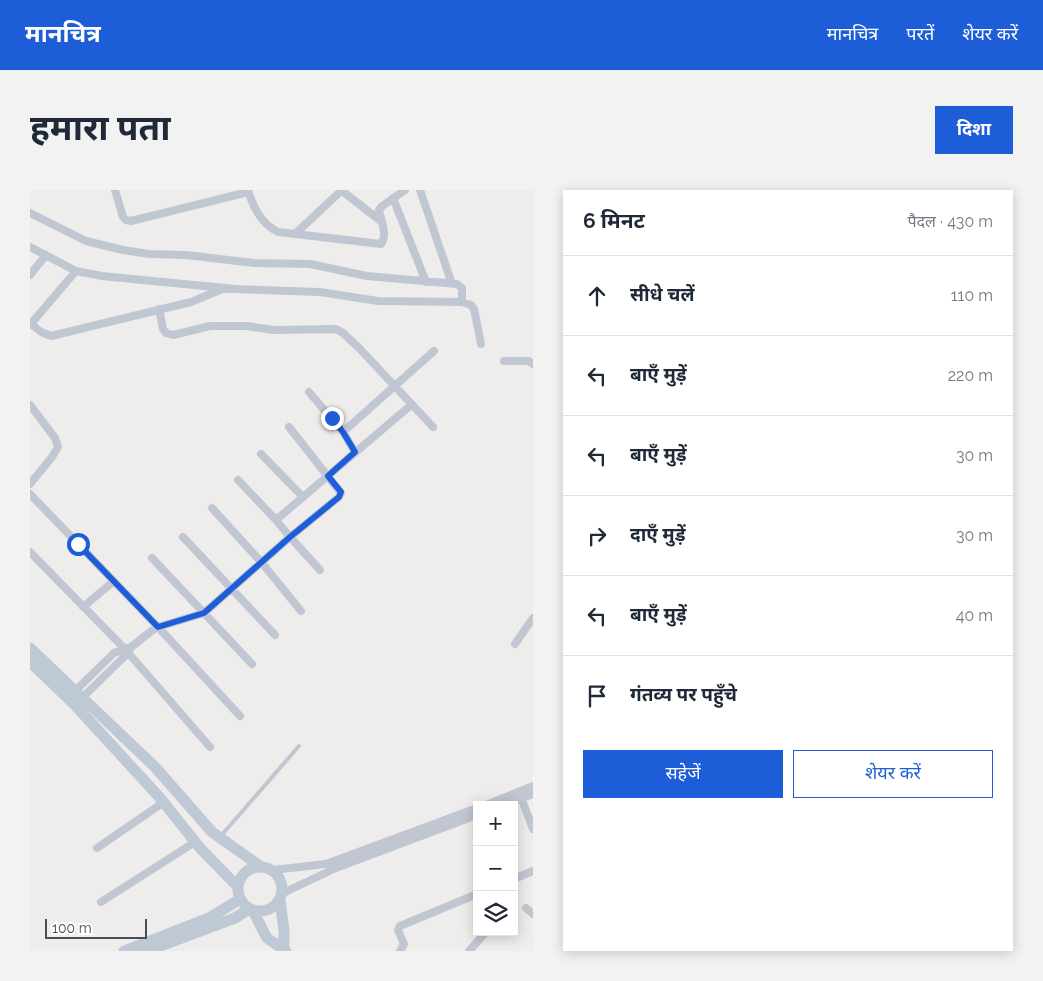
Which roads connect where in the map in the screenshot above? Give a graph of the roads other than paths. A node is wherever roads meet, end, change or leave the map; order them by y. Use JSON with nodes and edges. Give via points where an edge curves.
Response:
{"nodes":[{"id":1,"x":115,"y":190,"type":"edge"},
{"id":2,"x":341,"y":190,"type":"edge"},
{"id":3,"x":405,"y":190,"type":"edge"},
{"id":4,"x":420,"y":190,"type":"edge"},
{"id":5,"x":248,"y":191,"type":"edge"},
{"id":6,"x":393,"y":198,"type":"junction"},
{"id":7,"x":30,"y":213,"type":"edge"},
{"id":8,"x":382,"y":222,"type":"junction"},
{"id":9,"x":296,"y":233,"type":"junction"},
{"id":10,"x":30,"y":247,"type":"edge"},
{"id":11,"x":46,"y":256,"type":"junction"},
{"id":12,"x":76,"y":270,"type":"junction"},
{"id":13,"x":30,"y":275,"type":"edge"},
{"id":14,"x":426,"y":282,"type":"junction"},
{"id":15,"x":452,"y":284,"type":"junction"},
{"id":16,"x":227,"y":288,"type":"junction"},
{"id":17,"x":462,"y":302,"type":"junction"},
{"id":18,"x":159,"y":310,"type":"junction"},
{"id":19,"x":31,"y":325,"type":"edge"},
{"id":20,"x":480,"y":344,"type":"dead end"},
{"id":21,"x":434,"y":351,"type":"dead end"},
{"id":22,"x":504,"y":361,"type":"dead end"},
{"id":23,"x":533,"y":364,"type":"edge"},
{"id":24,"x":394,"y":386,"type":"junction"},
{"id":25,"x":309,"y":392,"type":"dead end"},
{"id":26,"x":30,"y":405,"type":"edge"},
{"id":27,"x":411,"y":405,"type":"junction"},
{"id":28,"x":289,"y":427,"type":"dead end"},
{"id":29,"x":433,"y":427,"type":"dead end"},
{"id":30,"x":343,"y":432,"type":"junction"},
{"id":31,"x":355,"y":452,"type":"junction"},
{"id":32,"x":262,"y":454,"type":"dead end"},
{"id":33,"x":328,"y":476,"type":"junction"},
{"id":34,"x":238,"y":480,"type":"dead end"},
{"id":35,"x":30,"y":484,"type":"edge"},
{"id":36,"x":30,"y":494,"type":"edge"},
{"id":37,"x":302,"y":496,"type":"junction"},
{"id":38,"x":212,"y":508,"type":"dead end"},
{"id":39,"x":276,"y":520,"type":"junction"},
{"id":40,"x":183,"y":537,"type":"dead end"},
{"id":41,"x":290,"y":537,"type":"junction"},
{"id":42,"x":30,"y":552,"type":"edge"},
{"id":43,"x":152,"y":558,"type":"dead end"},
{"id":44,"x":262,"y":563,"type":"junction"},
{"id":45,"x":320,"y":570,"type":"dead end"},
{"id":46,"x":114,"y":581,"type":"junction"},
{"id":47,"x":232,"y":589,"type":"junction"},
{"id":48,"x":83,"y":607,"type":"junction"},
{"id":49,"x":301,"y":611,"type":"dead end"},
{"id":50,"x":204,"y":613,"type":"junction"},
{"id":51,"x":533,"y":618,"type":"edge"},
{"id":52,"x":158,"y":627,"type":"junction"},
{"id":53,"x":275,"y":635,"type":"dead end"},
{"id":54,"x":515,"y":644,"type":"dead end"},
{"id":55,"x":30,"y":648,"type":"edge"},
{"id":56,"x":128,"y":650,"type":"junction"},
{"id":57,"x":30,"y":662,"type":"edge"},
{"id":58,"x":252,"y":664,"type":"dead end"},
{"id":59,"x":79,"y":694,"type":"junction"},
{"id":60,"x":240,"y":716,"type":"dead end"},
{"id":61,"x":299,"y":746,"type":"dead end"},
{"id":62,"x":210,"y":747,"type":"dead end"},
{"id":63,"x":533,"y":786,"type":"edge"},
{"id":64,"x":533,"y":794,"type":"edge"},
{"id":65,"x":520,"y":795,"type":"junction"},
{"id":66,"x":500,"y":801,"type":"edge"},
{"id":67,"x":510,"y":801,"type":"edge"},
{"id":68,"x":164,"y":802,"type":"junction"},
{"id":69,"x":473,"y":809,"type":"edge"},
{"id":70,"x":473,"y":817,"type":"edge"},
{"id":71,"x":533,"y":829,"type":"edge"},
{"id":72,"x":219,"y":837,"type":"junction"},
{"id":73,"x":195,"y":842,"type":"junction"},
{"id":74,"x":97,"y":848,"type":"dead end"},
{"id":75,"x":260,"y":866,"type":"junction"},
{"id":76,"x":273,"y":870,"type":"junction"},
{"id":77,"x":533,"y":872,"type":"edge"},
{"id":78,"x":518,"y":878,"type":"edge"},
{"id":79,"x":238,"y":887,"type":"junction"},
{"id":80,"x":473,"y":896,"type":"edge"},
{"id":81,"x":281,"y":897,"type":"junction"},
{"id":82,"x":240,"y":899,"type":"junction"},
{"id":83,"x":100,"y":902,"type":"dead end"},
{"id":84,"x":251,"y":910,"type":"junction"},
{"id":85,"x":482,"y":936,"type":"edge"},
{"id":86,"x":285,"y":950,"type":"edge"},
{"id":87,"x":124,"y":951,"type":"edge"},
{"id":88,"x":147,"y":951,"type":"edge"},
{"id":89,"x":400,"y":951,"type":"edge"},
{"id":90,"x":468,"y":951,"type":"edge"}],
"edges":[{"from":1,"to":5,"type":"street","via":[[123,217],[131,221]]},
{"from":2,"to":8,"type":"street"},
{"from":2,"to":9,"type":"street"},
{"from":3,"to":6,"type":"street"},
{"from":4,"to":15,"type":"street"},
{"from":5,"to":9,"type":"street","via":[[253,208],[268,227],[278,232]]},
{"from":6,"to":8,"type":"street","via":[[379,210]]},
{"from":6,"to":14,"type":"street"},
{"from":7,"to":14,"type":"street","via":[[86,241],[123,250],[254,263],[310,264],[366,276]]},
{"from":8,"to":9,"type":"street","via":[[384,241],[381,244]]},
{"from":10,"to":11,"type":"street"},
{"from":11,"to":12,"type":"street"},
{"from":11,"to":13,"type":"street"},
{"from":12,"to":16,"type":"street","via":[[102,276]]},
{"from":12,"to":19,"type":"street"},
{"from":14,"to":15,"type":"street"},
{"from":15,"to":17,"type":"street","via":[[462,288]]},
{"from":16,"to":17,"type":"street","via":[[320,292],[378,301]]},
{"from":16,"to":18,"type":"street"},
{"from":17,"to":20,"type":"street","via":[[474,309]]},
{"from":18,"to":19,"type":"street","via":[[51,336]]},
{"from":18,"to":24,"type":"street","via":[[163,329],[173,336],[210,326],[336,329],[360,349]]},
{"from":21,"to":24,"type":"street"},
{"from":22,"to":23,"type":"street","via":[[529,361]]},
{"from":24,"to":27,"type":"street"},
{"from":24,"to":30,"type":"street"},
{"from":25,"to":30,"type":"street"},
{"from":26,"to":35,"type":"street","via":[[58,442],[52,457]]},
{"from":27,"to":29,"type":"street"},
{"from":27,"to":31,"type":"street"},
{"from":28,"to":33,"type":"street"},
{"from":30,"to":31,"type":"street"},
{"from":31,"to":33,"type":"street"},
{"from":32,"to":37,"type":"street"},
{"from":33,"to":37,"type":"street"},
{"from":33,"to":41,"type":"street","via":[[341,492],[339,497]]},
{"from":34,"to":39,"type":"street"},
{"from":36,"to":46,"type":"street"},
{"from":37,"to":39,"type":"street"},
{"from":38,"to":44,"type":"street"},
{"from":39,"to":41,"type":"street"},
{"from":40,"to":47,"type":"street"},
{"from":41,"to":44,"type":"street"},
{"from":41,"to":45,"type":"street"},
{"from":42,"to":48,"type":"street"},
{"from":43,"to":50,"type":"street"},
{"from":44,"to":47,"type":"street"},
{"from":44,"to":49,"type":"street"},
{"from":46,"to":48,"type":"street"},
{"from":46,"to":52,"type":"street"},
{"from":47,"to":50,"type":"street"},
{"from":47,"to":53,"type":"street"},
{"from":48,"to":56,"type":"street"},
{"from":50,"to":52,"type":"street"},
{"from":50,"to":58,"type":"street"},
{"from":51,"to":54,"type":"street"},
{"from":52,"to":56,"type":"street"},
{"from":52,"to":60,"type":"street"},
{"from":55,"to":59,"type":"street"},
{"from":56,"to":59,"type":"street","via":[[114,654]]},
{"from":56,"to":62,"type":"street"},
{"from":57,"to":68,"type":"street","via":[[74,704]]},
{"from":59,"to":72,"type":"street","via":[[155,767]]},
{"from":61,"to":72,"type":"lane"},
{"from":63,"to":65,"type":"street"},
{"from":64,"to":65,"type":"street"},
{"from":65,"to":66,"type":"street"},
{"from":65,"to":67,"type":"street"},
{"from":65,"to":71,"type":"street"},
{"from":68,"to":73,"type":"street"},
{"from":68,"to":74,"type":"street"},
{"from":69,"to":76,"type":"street","via":[[326,864]]},
{"from":70,"to":81,"type":"street","via":[[336,868]]},
{"from":72,"to":75,"type":"street"},
{"from":73,"to":79,"type":"street"},
{"from":73,"to":83,"type":"street"},
{"from":75,"to":76,"type":"street"},
{"from":75,"to":79,"type":"street","via":[[245,872]]},
{"from":76,"to":81,"type":"street","via":[[281,880]]},
{"from":77,"to":78,"type":"street"},
{"from":79,"to":82,"type":"street"},
{"from":80,"to":89,"type":"street","via":[[400,926],[398,930],[404,944]]},
{"from":81,"to":84,"type":"street","via":[[275,907],[260,912]]},
{"from":81,"to":86,"type":"street"},
{"from":82,"to":84,"type":"street"},
{"from":82,"to":87,"type":"street","via":[[211,917]]},
{"from":84,"to":86,"type":"street","via":[[267,938]]},
{"from":84,"to":88,"type":"street"},
{"from":85,"to":90,"type":"street"}]}
